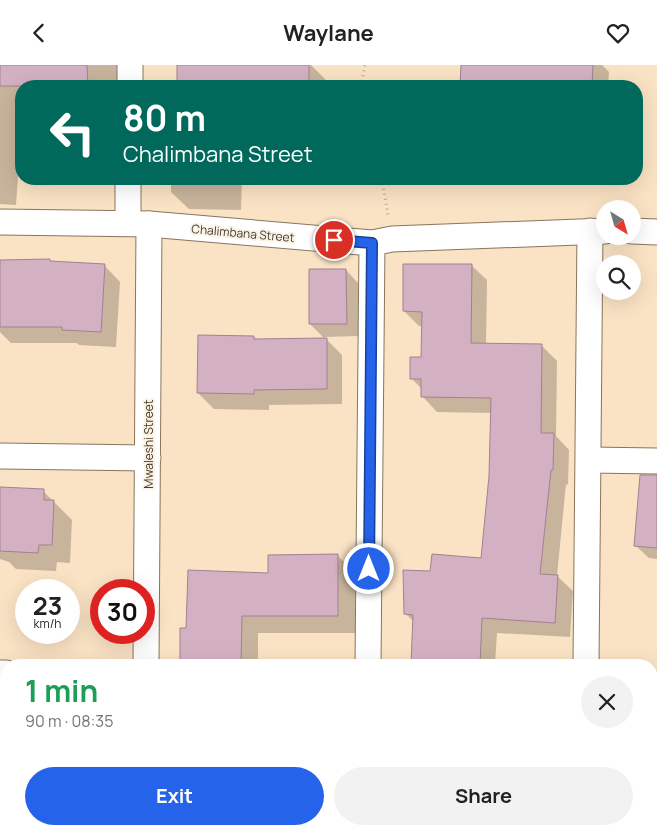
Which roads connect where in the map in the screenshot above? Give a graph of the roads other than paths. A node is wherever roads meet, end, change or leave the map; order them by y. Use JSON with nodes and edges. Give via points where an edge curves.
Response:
{"nodes":[{"id":1,"x":130,"y":65,"type":"edge"},
{"id":2,"x":130,"y":80,"type":"edge"},
{"id":3,"x":129,"y":185,"type":"edge"},
{"id":4,"x":0,"y":222,"type":"edge"},
{"id":5,"x":138,"y":224,"type":"junction"},
{"id":6,"x":596,"y":231,"type":"edge"},
{"id":7,"x":641,"y":231,"type":"edge"},
{"id":8,"x":657,"y":232,"type":"edge"},
{"id":9,"x":382,"y":241,"type":"junction"},
{"id":10,"x":597,"y":245,"type":"edge"},
{"id":11,"x":0,"y":456,"type":"edge"},
{"id":12,"x":148,"y":458,"type":"junction"},
{"id":13,"x":589,"y":460,"type":"junction"},
{"id":14,"x":657,"y":461,"type":"edge"},
{"id":15,"x":146,"y":659,"type":"edge"},
{"id":16,"x":368,"y":659,"type":"edge"},
{"id":17,"x":586,"y":659,"type":"edge"}],
"edges":[{"from":1,"to":2,"type":"street"},
{"from":3,"to":5,"type":"street","name":"Mwaleshi Street"},
{"from":4,"to":5,"type":"street","name":"Chalimbana Street"},
{"from":5,"to":9,"type":"street","name":"Chalimbana Street"},
{"from":5,"to":12,"type":"street","name":"Mwaleshi Street"},
{"from":6,"to":9,"type":"street","name":"Chalimbana Street"},
{"from":7,"to":8,"type":"street"},
{"from":9,"to":16,"type":"street"},
{"from":10,"to":13,"type":"street"},
{"from":11,"to":12,"type":"street"},
{"from":12,"to":15,"type":"street","name":"Mwaleshi Street"},
{"from":13,"to":14,"type":"street"},
{"from":13,"to":17,"type":"street"}]}
